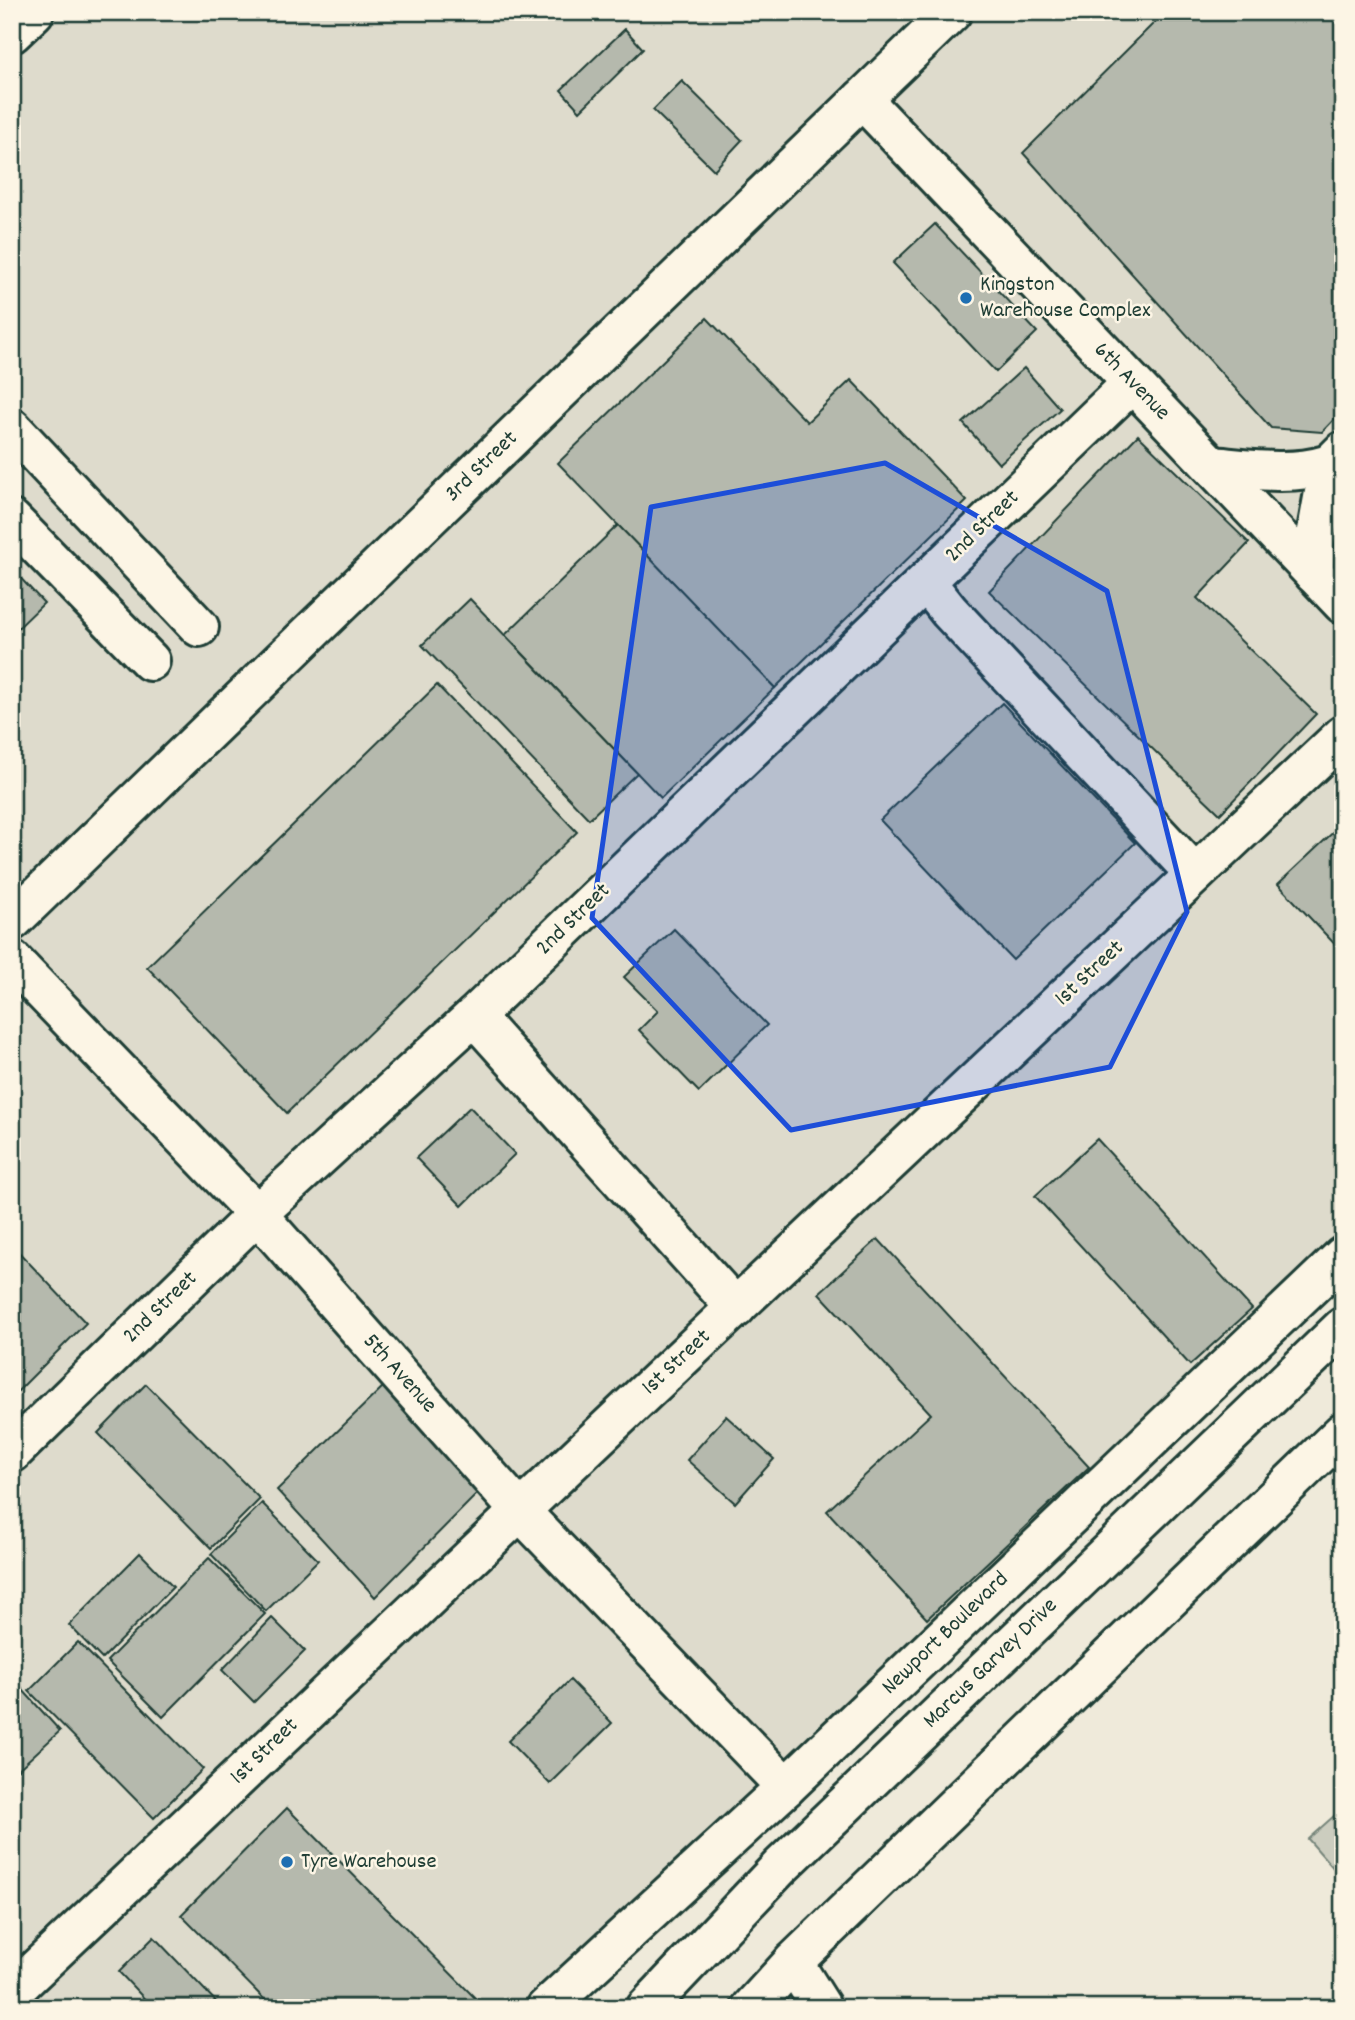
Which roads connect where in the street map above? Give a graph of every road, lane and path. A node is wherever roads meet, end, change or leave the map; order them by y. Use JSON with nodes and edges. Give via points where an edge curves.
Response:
{"nodes":[{"id":1,"x":34,"y":12,"type":"edge"},
{"id":2,"x":952,"y":12,"type":"edge"},
{"id":3,"x":12,"y":33,"type":"edge"},
{"id":4,"x":862,"y":99,"type":"junction"},
{"id":5,"x":1132,"y":383,"type":"junction"},
{"id":6,"x":12,"y":428,"type":"edge"},
{"id":7,"x":1336,"y":458,"type":"edge"},
{"id":8,"x":1212,"y":466,"type":"junction"},
{"id":9,"x":12,"y":520,"type":"edge"},
{"id":10,"x":1314,"y":574,"type":"junction"},
{"id":11,"x":926,"y":582,"type":"junction"},
{"id":12,"x":1343,"y":604,"type":"edge"},
{"id":13,"x":199,"y":627,"type":"dead end"},
{"id":14,"x":150,"y":661,"type":"dead end"},
{"id":15,"x":1343,"y":735,"type":"edge"},
{"id":16,"x":1195,"y":874,"type":"junction"},
{"id":17,"x":12,"y":921,"type":"edge"},
{"id":18,"x":12,"y":960,"type":"edge"},
{"id":19,"x":474,"y":1016,"type":"junction"},
{"id":20,"x":257,"y":1214,"type":"junction"},
{"id":21,"x":1343,"y":1256,"type":"edge"},
{"id":22,"x":736,"y":1308,"type":"junction"},
{"id":23,"x":1343,"y":1327,"type":"edge"},
{"id":24,"x":1343,"y":1432,"type":"edge"},
{"id":25,"x":12,"y":1453,"type":"edge"},
{"id":26,"x":519,"y":1510,"type":"junction"},
{"id":27,"x":786,"y":1787,"type":"junction"},
{"id":28,"x":793,"y":1962,"type":"junction"},
{"id":29,"x":12,"y":1992,"type":"edge"},
{"id":30,"x":546,"y":2008,"type":"edge"},
{"id":31,"x":646,"y":2008,"type":"edge"},
{"id":32,"x":751,"y":2008,"type":"edge"},
{"id":33,"x":822,"y":2008,"type":"edge"}],
"edges":[{"from":1,"to":3,"type":"main road"},
{"from":2,"to":4,"type":"main road","name":"3rd Street"},
{"from":4,"to":5,"type":"main road","name":"6th Avenue"},
{"from":4,"to":17,"type":"main road","name":"3rd Street"},
{"from":5,"to":8,"type":"main road","name":"6th Avenue"},
{"from":5,"to":11,"type":"main road","name":"2nd Street"},
{"from":6,"to":13,"type":"main road"},
{"from":7,"to":8,"type":"main road","via":[[1291,470]]},
{"from":7,"to":10,"type":"main road","via":[[1315,542]]},
{"from":8,"to":10,"type":"main road","name":"6th Avenue"},
{"from":9,"to":14,"type":"main road"},
{"from":10,"to":12,"type":"main road","name":"6th Avenue"},
{"from":11,"to":16,"type":"main road"},
{"from":11,"to":19,"type":"main road","name":"2nd Street"},
{"from":15,"to":16,"type":"main road","name":"1st Street"},
{"from":16,"to":22,"type":"main road","name":"1st Street"},
{"from":18,"to":20,"type":"main road","name":"5th Avenue"},
{"from":19,"to":20,"type":"main road","name":"2nd Street"},
{"from":19,"to":22,"type":"main road"},
{"from":20,"to":25,"type":"main road","name":"2nd Street"},
{"from":20,"to":26,"type":"main road","name":"5th Avenue"},
{"from":21,"to":27,"type":"main road","name":"Newport Boulevard"},
{"from":22,"to":26,"type":"main road","name":"1st Street"},
{"from":23,"to":31,"type":"main road","name":"Marcus Garvey Drive","via":[[780,1867]]},
{"from":24,"to":28,"type":"main road"},
{"from":26,"to":27,"type":"main road","name":"5th Avenue"},
{"from":26,"to":29,"type":"main road","name":"1st Street"},
{"from":27,"to":30,"type":"main road","name":"Newport Boulevard"},
{"from":28,"to":32,"type":"main road"},
{"from":28,"to":33,"type":"main road"}]}
